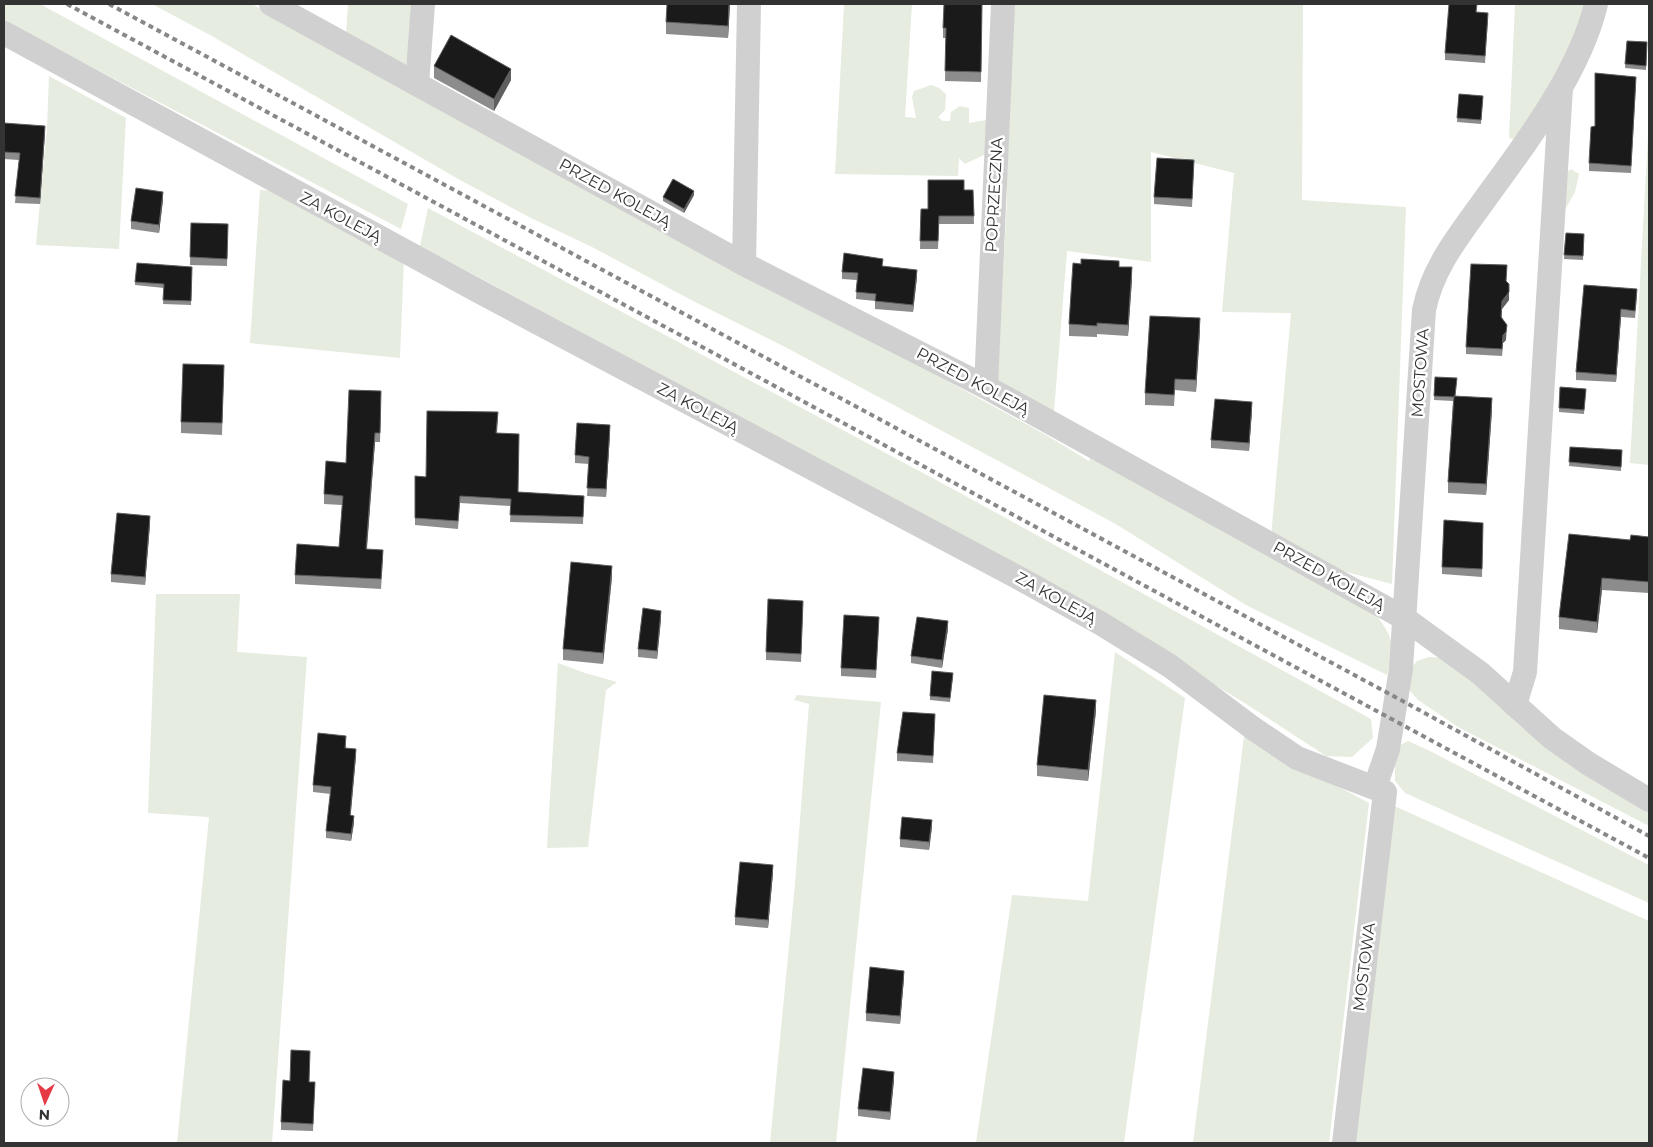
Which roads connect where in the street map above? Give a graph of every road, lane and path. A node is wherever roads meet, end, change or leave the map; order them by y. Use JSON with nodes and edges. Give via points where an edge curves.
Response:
{"nodes":[{"id":1,"x":271,"y":4,"type":"edge"},
{"id":2,"x":423,"y":4,"type":"edge"},
{"id":3,"x":749,"y":4,"type":"edge"},
{"id":4,"x":1003,"y":4,"type":"edge"},
{"id":5,"x":1596,"y":4,"type":"edge"},
{"id":6,"x":4,"y":33,"type":"edge"},
{"id":7,"x":417,"y":84,"type":"junction"},
{"id":8,"x":1561,"y":86,"type":"junction"},
{"id":9,"x":744,"y":264,"type":"junction"},
{"id":10,"x":986,"y":387,"type":"junction"},
{"id":11,"x":1404,"y":618,"type":"junction"},
{"id":12,"x":1515,"y":705,"type":"junction"},
{"id":13,"x":1380,"y":789,"type":"junction"},
{"id":14,"x":1649,"y":800,"type":"edge"},
{"id":15,"x":1344,"y":1143,"type":"edge"}],
"edges":[{"from":1,"to":7,"type":"street","name":"PRZED KOLEJĄ"},
{"from":2,"to":7,"type":"street"},
{"from":3,"to":9,"type":"street"},
{"from":4,"to":10,"type":"street","name":"POPRZECZNA"},
{"from":5,"to":8,"type":"street","name":"MOSTOWA","via":[[1584,43]]},
{"from":6,"to":13,"type":"street","name":"ZA KOLEJĄ","via":[[1100,623],[1170,666],[1297,758]]},
{"from":7,"to":9,"type":"street","name":"PRZED KOLEJĄ"},
{"from":8,"to":11,"type":"street","name":"MOSTOWA","via":[[1513,162],[1446,254],[1427,292]]},
{"from":8,"to":12,"type":"street","via":[[1525,672]]},
{"from":9,"to":10,"type":"street","name":"PRZED KOLEJĄ"},
{"from":10,"to":11,"type":"street","name":"PRZED KOLEJĄ"},
{"from":11,"to":12,"type":"street","name":"PRZED KOLEJĄ","via":[[1480,673]]},
{"from":11,"to":13,"type":"street","name":"MOSTOWA","via":[[1401,669]]},
{"from":12,"to":14,"type":"street","name":"PRZED KOLEJĄ","via":[[1552,738]]},
{"from":13,"to":15,"type":"street","name":"MOSTOWA"}]}
